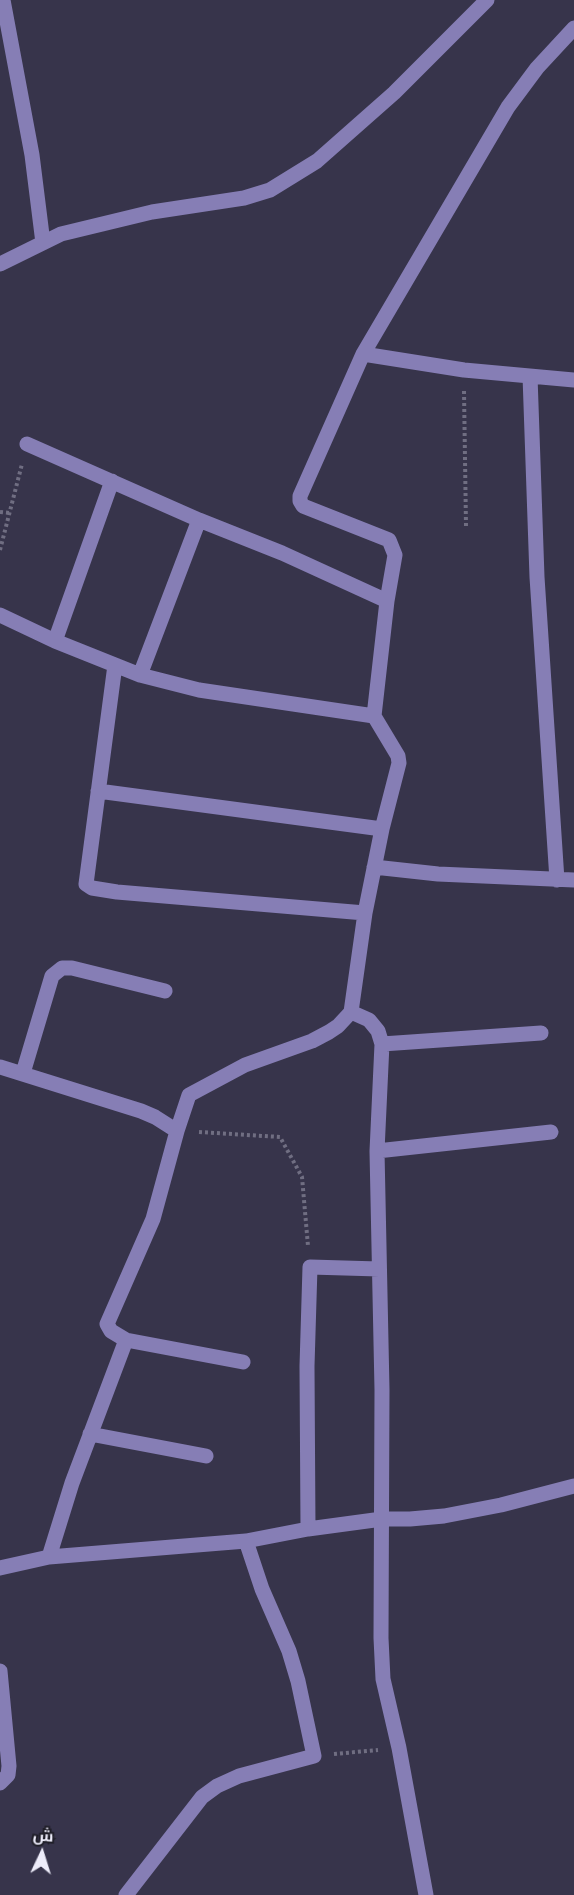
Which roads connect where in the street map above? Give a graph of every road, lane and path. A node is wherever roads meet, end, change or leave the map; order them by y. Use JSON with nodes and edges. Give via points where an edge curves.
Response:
{"nodes":[{"id":1,"x":3,"y":0,"type":"edge"},
{"id":2,"x":488,"y":0,"type":"edge"},
{"id":3,"x":574,"y":28,"type":"edge"},
{"id":4,"x":43,"y":243,"type":"junction"},
{"id":5,"x":0,"y":264,"type":"edge"},
{"id":6,"x":363,"y":354,"type":"junction"},
{"id":7,"x":464,"y":370,"type":"junction"},
{"id":8,"x":530,"y":376,"type":"junction"},
{"id":9,"x":574,"y":380,"type":"edge"},
{"id":10,"x":27,"y":444,"type":"joint"},
{"id":11,"x":112,"y":481,"type":"junction"},
{"id":12,"x":0,"y":512,"type":"edge"},
{"id":13,"x":10,"y":513,"type":"junction"},
{"id":14,"x":199,"y":520,"type":"junction"},
{"id":15,"x":466,"y":526,"type":"dead end"},
{"id":16,"x":0,"y":550,"type":"edge"},
{"id":17,"x":387,"y":601,"type":"junction"},
{"id":18,"x":0,"y":615,"type":"edge"},
{"id":19,"x":55,"y":641,"type":"junction"},
{"id":20,"x":115,"y":665,"type":"junction"},
{"id":21,"x":140,"y":675,"type":"junction"},
{"id":22,"x":374,"y":716,"type":"junction"},
{"id":23,"x":98,"y":791,"type":"junction"},
{"id":24,"x":382,"y":830,"type":"junction"},
{"id":25,"x":374,"y":867,"type":"junction"},
{"id":26,"x":557,"y":880,"type":"junction"},
{"id":27,"x":574,"y":880,"type":"edge"},
{"id":28,"x":365,"y":913,"type":"junction"},
{"id":29,"x":165,"y":991,"type":"dead end"},
{"id":30,"x":351,"y":1012,"type":"junction"},
{"id":31,"x":541,"y":1033,"type":"dead end"},
{"id":32,"x":382,"y":1044,"type":"junction"},
{"id":33,"x":0,"y":1067,"type":"edge"},
{"id":34,"x":23,"y":1073,"type":"junction"},
{"id":35,"x":177,"y":1131,"type":"junction"},
{"id":36,"x":552,"y":1132,"type":"dead end"},
{"id":37,"x":377,"y":1151,"type":"junction"},
{"id":38,"x":310,"y":1267,"type":"junction"},
{"id":39,"x":379,"y":1269,"type":"junction"},
{"id":40,"x":126,"y":1340,"type":"junction"},
{"id":41,"x":243,"y":1362,"type":"dead end"},
{"id":42,"x":90,"y":1434,"type":"junction"},
{"id":43,"x":206,"y":1456,"type":"dead end"},
{"id":44,"x":574,"y":1486,"type":"edge"},
{"id":45,"x":382,"y":1519,"type":"junction"},
{"id":46,"x":309,"y":1529,"type":"junction"},
{"id":47,"x":246,"y":1541,"type":"junction"},
{"id":48,"x":49,"y":1557,"type":"junction"},
{"id":49,"x":0,"y":1568,"type":"edge"},
{"id":50,"x":0,"y":1671,"type":"edge"},
{"id":51,"x":399,"y":1748,"type":"junction"},
{"id":52,"x":314,"y":1756,"type":"junction"},
{"id":53,"x":0,"y":1783,"type":"edge"},
{"id":54,"x":126,"y":1895,"type":"edge"},
{"id":55,"x":426,"y":1895,"type":"edge"}],
"edges":[{"from":1,"to":4,"type":"street","via":[[32,155]]},
{"from":2,"to":4,"type":"street","via":[[394,93],[317,161],[270,190],[226,202],[152,212],[61,234]]},
{"from":3,"to":6,"type":"street","via":[[508,107]]},
{"from":4,"to":5,"type":"street"},
{"from":6,"to":7,"type":"street"},
{"from":6,"to":17,"type":"street","via":[[300,501],[303,506],[389,540],[395,555]]},
{"from":7,"to":8,"type":"street"},
{"from":7,"to":15,"type":"path"},
{"from":8,"to":9,"type":"street"},
{"from":8,"to":26,"type":"street","via":[[537,577]]},
{"from":10,"to":11,"type":"street"},
{"from":10,"to":13,"type":"path"},
{"from":11,"to":14,"type":"street"},
{"from":11,"to":19,"type":"street"},
{"from":12,"to":13,"type":"path"},
{"from":13,"to":16,"type":"path"},
{"from":14,"to":17,"type":"street"},
{"from":14,"to":21,"type":"street"},
{"from":17,"to":22,"type":"street"},
{"from":18,"to":19,"type":"street"},
{"from":19,"to":20,"type":"street"},
{"from":20,"to":21,"type":"street"},
{"from":20,"to":23,"type":"street"},
{"from":21,"to":22,"type":"street","via":[[200,690]]},
{"from":22,"to":24,"type":"street","via":[[399,759]]},
{"from":23,"to":24,"type":"street"},
{"from":23,"to":28,"type":"street","via":[[86,879],[92,888]]},
{"from":24,"to":25,"type":"street"},
{"from":25,"to":26,"type":"street"},
{"from":25,"to":28,"type":"street"},
{"from":26,"to":27,"type":"street"},
{"from":28,"to":30,"type":"street"},
{"from":29,"to":34,"type":"street","via":[[62,968],[52,976]]},
{"from":30,"to":32,"type":"street","via":[[369,1020]]},
{"from":30,"to":35,"type":"street","via":[[338,1026],[312,1041],[244,1065],[197,1089],[189,1095]]},
{"from":31,"to":32,"type":"street"},
{"from":32,"to":37,"type":"street"},
{"from":33,"to":34,"type":"street"},
{"from":34,"to":35,"type":"street","via":[[141,1111]]},
{"from":35,"to":38,"type":"path","via":[[280,1137],[302,1177]]},
{"from":35,"to":40,"type":"street","via":[[153,1219],[107,1321],[108,1328]]},
{"from":36,"to":37,"type":"street"},
{"from":37,"to":39,"type":"street"},
{"from":38,"to":39,"type":"street"},
{"from":38,"to":46,"type":"street"},
{"from":39,"to":45,"type":"street"},
{"from":40,"to":41,"type":"street"},
{"from":40,"to":42,"type":"street"},
{"from":42,"to":43,"type":"street"},
{"from":42,"to":48,"type":"street"},
{"from":44,"to":45,"type":"street","via":[[444,1516]]},
{"from":45,"to":46,"type":"street"},
{"from":45,"to":51,"type":"street","via":[[383,1679]]},
{"from":46,"to":47,"type":"street"},
{"from":47,"to":48,"type":"street"},
{"from":47,"to":52,"type":"street","via":[[295,1671]]},
{"from":48,"to":49,"type":"street"},
{"from":50,"to":53,"type":"street","via":[[9,1766],[8,1775]]},
{"from":51,"to":52,"type":"path"},
{"from":51,"to":55,"type":"street"},
{"from":52,"to":54,"type":"street","via":[[216,1786],[202,1797]]}]}
